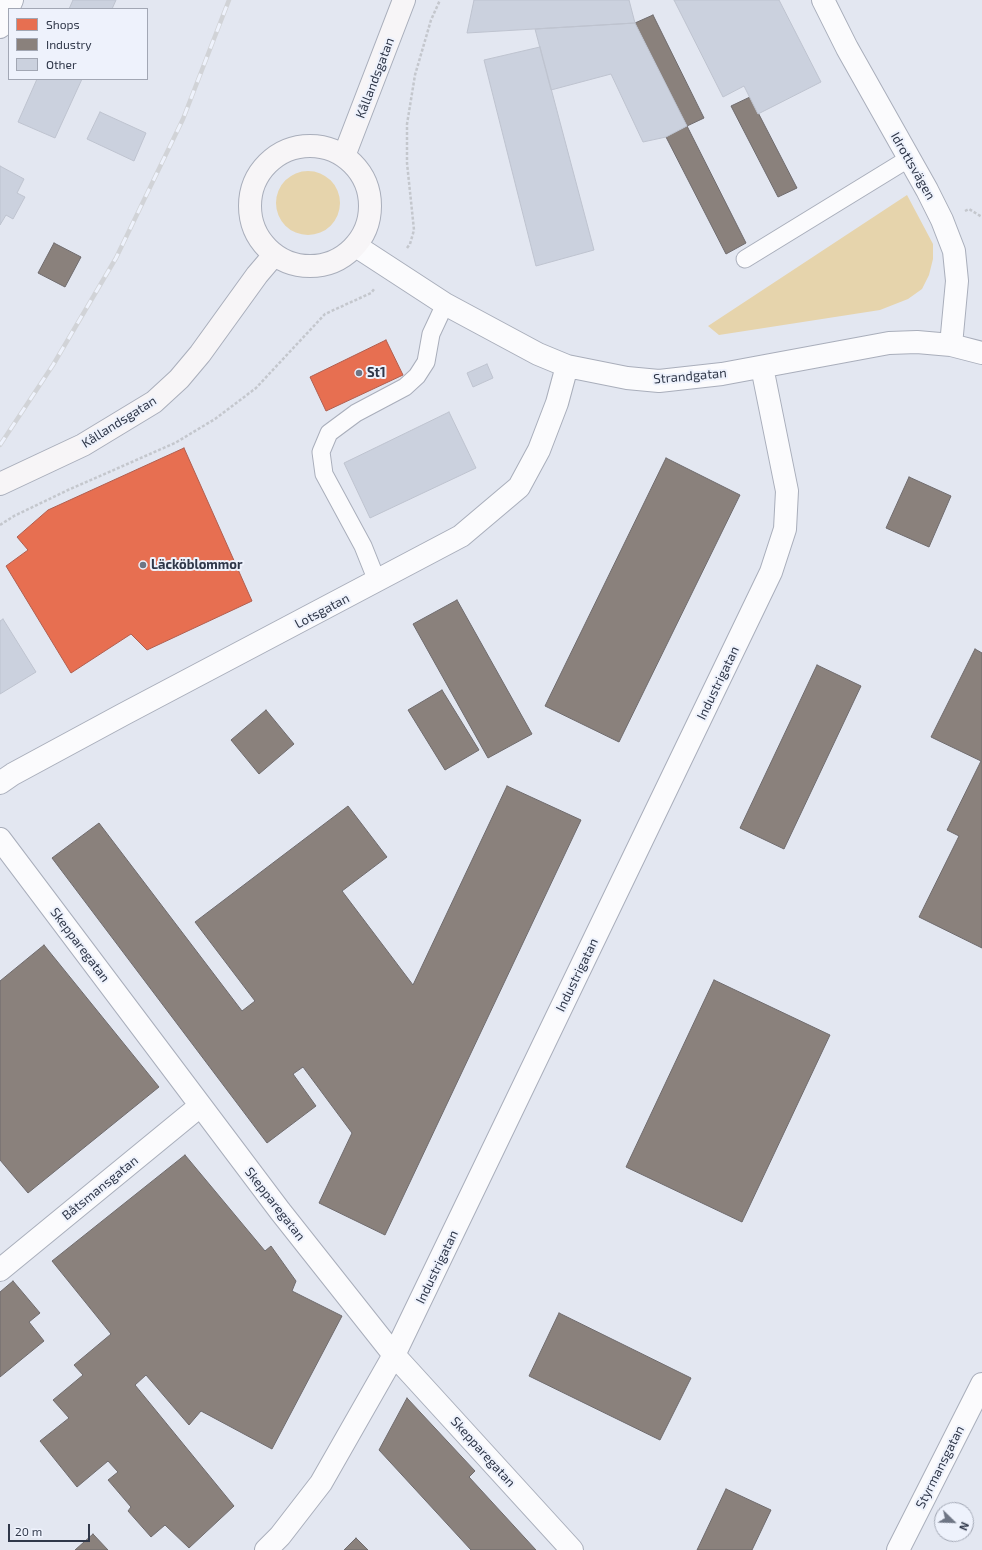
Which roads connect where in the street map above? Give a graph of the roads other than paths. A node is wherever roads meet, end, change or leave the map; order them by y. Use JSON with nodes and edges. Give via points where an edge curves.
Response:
{"nodes":[{"id":1,"x":404,"y":0,"type":"edge"},
{"id":2,"x":823,"y":0,"type":"edge"},
{"id":3,"x":8,"y":9,"type":"edge"},
{"id":4,"x":0,"y":27,"type":"edge"},
{"id":5,"x":344,"y":156,"type":"junction"},
{"id":6,"x":908,"y":159,"type":"junction"},
{"id":7,"x":356,"y":246,"type":"junction"},
{"id":8,"x":274,"y":255,"type":"junction"},
{"id":9,"x":745,"y":259,"type":"dead end"},
{"id":10,"x":445,"y":304,"type":"junction"},
{"id":11,"x":951,"y":345,"type":"junction"},
{"id":12,"x":982,"y":353,"type":"edge"},
{"id":13,"x":567,"y":366,"type":"junction"},
{"id":14,"x":762,"y":368,"type":"junction"},
{"id":15,"x":0,"y":484,"type":"edge"},
{"id":16,"x":377,"y":581,"type":"junction"},
{"id":17,"x":0,"y":783,"type":"edge"},
{"id":18,"x":0,"y":840,"type":"edge"},
{"id":19,"x":200,"y":1106,"type":"junction"},
{"id":20,"x":0,"y":1270,"type":"edge"},
{"id":21,"x":394,"y":1355,"type":"junction"},
{"id":22,"x":982,"y":1384,"type":"edge"},
{"id":23,"x":266,"y":1550,"type":"edge"},
{"id":24,"x":572,"y":1550,"type":"edge"},
{"id":25,"x":898,"y":1550,"type":"edge"}],
"edges":[{"from":1,"to":5,"type":"main road","name":"Kållandsgatan"},
{"from":2,"to":6,"type":"street","name":"Idrottsvägen"},
{"from":3,"to":4,"type":"street"},
{"from":5,"to":7,"type":"main road","via":[[364,178],[370,199],[369,220]]},
{"from":5,"to":8,"type":"main road","via":[[323,148],[299,146],[284,151],[260,171],[253,185],[250,216],[254,231],[262,244]]},
{"from":6,"to":9,"type":"lane"},
{"from":6,"to":11,"type":"street","name":"Idrottsvägen","via":[[942,220],[954,250],[957,281]]},
{"from":7,"to":8,"type":"main road","via":[[331,263],[316,267],[294,264]]},
{"from":7,"to":10,"type":"street","name":"Strandgatan"},
{"from":8,"to":15,"type":"main road","name":"Kållandsgatan","via":[[200,354],[179,379],[154,402],[83,445]]},
{"from":10,"to":13,"type":"street","name":"Strandgatan","via":[[515,343]]},
{"from":10,"to":16,"type":"lane","via":[[431,334],[426,362],[417,376],[405,387],[356,413],[329,432],[321,452],[324,474],[363,546]]},
{"from":11,"to":12,"type":"street","name":"Strandgatan"},
{"from":11,"to":14,"type":"street","name":"Strandgatan","via":[[917,342],[889,344]]},
{"from":13,"to":14,"type":"street","name":"Strandgatan","via":[[627,378],[658,381]]},
{"from":13,"to":16,"type":"street","name":"Lotsgatan","via":[[557,403],[539,450],[520,487],[461,536]]},
{"from":14,"to":21,"type":"street","name":"Industrigatan","via":[[787,491],[785,529],[771,572]]},
{"from":16,"to":17,"type":"street","name":"Lotsgatan","via":[[12,774]]},
{"from":18,"to":19,"type":"street","name":"Skepparegatan"},
{"from":19,"to":20,"type":"street","name":"Båtsmansgatan"},
{"from":19,"to":21,"type":"street","name":"Skepparegatan"},
{"from":21,"to":23,"type":"street","name":"Industrigatan","via":[[320,1483],[280,1536]]},
{"from":21,"to":24,"type":"street","name":"Skepparegatan"},
{"from":22,"to":25,"type":"street","name":"Styrmansgatan"}]}
